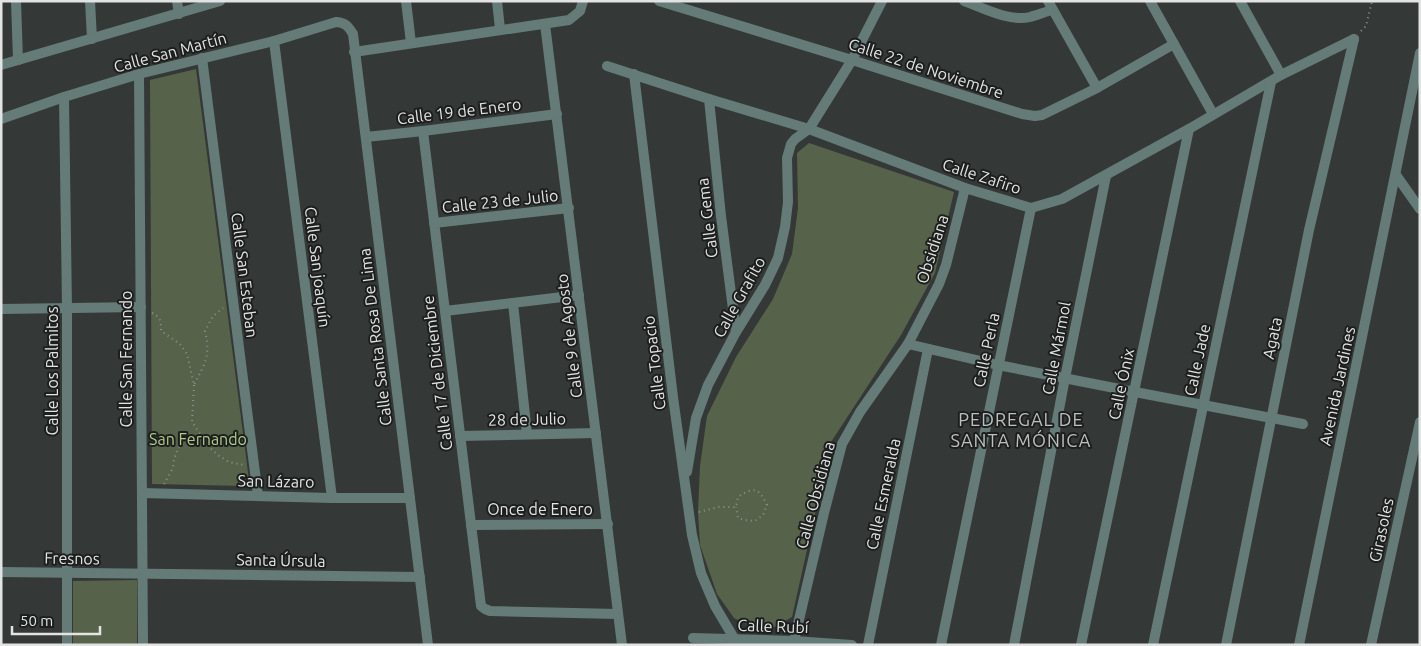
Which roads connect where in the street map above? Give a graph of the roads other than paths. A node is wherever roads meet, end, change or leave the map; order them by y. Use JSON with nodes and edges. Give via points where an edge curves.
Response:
{"nodes":[{"id":1,"x":16,"y":1,"type":"edge"},
{"id":2,"x":90,"y":1,"type":"edge"},
{"id":3,"x":177,"y":1,"type":"edge"},
{"id":4,"x":220,"y":1,"type":"edge"},
{"id":5,"x":406,"y":1,"type":"edge"},
{"id":6,"x":497,"y":1,"type":"edge"},
{"id":7,"x":583,"y":1,"type":"edge"},
{"id":8,"x":658,"y":1,"type":"edge"},
{"id":9,"x":882,"y":1,"type":"edge"},
{"id":10,"x":964,"y":1,"type":"edge"},
{"id":11,"x":1150,"y":1,"type":"edge"},
{"id":12,"x":1240,"y":1,"type":"edge"},
{"id":13,"x":1050,"y":6,"type":"edge"},
{"id":14,"x":179,"y":14,"type":"junction"},
{"id":15,"x":545,"y":24,"type":"junction"},
{"id":16,"x":348,"y":26,"type":"joint"},
{"id":17,"x":500,"y":30,"type":"junction"},
{"id":18,"x":92,"y":39,"type":"junction"},
{"id":19,"x":1354,"y":39,"type":"joint"},
{"id":20,"x":274,"y":40,"type":"junction"},
{"id":21,"x":411,"y":43,"type":"junction"},
{"id":22,"x":1174,"y":44,"type":"junction"},
{"id":23,"x":354,"y":52,"type":"junction"},
{"id":24,"x":1420,"y":53,"type":"edge"},
{"id":25,"x":202,"y":58,"type":"junction"},
{"id":26,"x":18,"y":60,"type":"junction"},
{"id":27,"x":852,"y":60,"type":"junction"},
{"id":28,"x":1,"y":65,"type":"edge"},
{"id":29,"x":607,"y":66,"type":"dead end"},
{"id":30,"x":139,"y":74,"type":"junction"},
{"id":31,"x":634,"y":74,"type":"junction"},
{"id":32,"x":1281,"y":75,"type":"junction"},
{"id":33,"x":1271,"y":82,"type":"junction"},
{"id":34,"x":1417,"y":87,"type":"edge"},
{"id":35,"x":1097,"y":88,"type":"junction"},
{"id":36,"x":64,"y":97,"type":"junction"},
{"id":37,"x":709,"y":99,"type":"junction"},
{"id":38,"x":557,"y":114,"type":"junction"},
{"id":39,"x":1214,"y":114,"type":"junction"},
{"id":40,"x":1,"y":119,"type":"edge"},
{"id":41,"x":809,"y":129,"type":"junction"},
{"id":42,"x":1189,"y":129,"type":"junction"},
{"id":43,"x":423,"y":131,"type":"junction"},
{"id":44,"x":366,"y":137,"type":"junction"},
{"id":45,"x":1396,"y":174,"type":"junction"},
{"id":46,"x":1106,"y":176,"type":"junction"},
{"id":47,"x":965,"y":188,"type":"junction"},
{"id":48,"x":569,"y":208,"type":"junction"},
{"id":49,"x":1031,"y":208,"type":"junction"},
{"id":50,"x":1420,"y":209,"type":"edge"},
{"id":51,"x":434,"y":224,"type":"junction"},
{"id":52,"x":580,"y":294,"type":"junction"},
{"id":53,"x":513,"y":302,"type":"junction"},
{"id":54,"x":141,"y":307,"type":"junction"},
{"id":55,"x":67,"y":308,"type":"junction"},
{"id":56,"x":1,"y":309,"type":"edge"},
{"id":57,"x":445,"y":311,"type":"junction"},
{"id":58,"x":736,"y":332,"type":"junction"},
{"id":59,"x":908,"y":344,"type":"junction"},
{"id":60,"x":928,"y":349,"type":"junction"},
{"id":61,"x":998,"y":365,"type":"junction"},
{"id":62,"x":1065,"y":378,"type":"junction"},
{"id":63,"x":1135,"y":392,"type":"junction"},
{"id":64,"x":1203,"y":404,"type":"junction"},
{"id":65,"x":1271,"y":418,"type":"junction"},
{"id":66,"x":1420,"y":422,"type":"edge"},
{"id":67,"x":1303,"y":424,"type":"dead end"},
{"id":68,"x":596,"y":433,"type":"junction"},
{"id":69,"x":527,"y":434,"type":"junction"},
{"id":70,"x":460,"y":436,"type":"junction"},
{"id":71,"x":685,"y":483,"type":"junction"},
{"id":72,"x":142,"y":493,"type":"junction"},
{"id":73,"x":258,"y":496,"type":"junction"},
{"id":74,"x":332,"y":498,"type":"junction"},
{"id":75,"x":410,"y":498,"type":"junction"},
{"id":76,"x":608,"y":524,"type":"junction"},
{"id":77,"x":471,"y":525,"type":"junction"},
{"id":78,"x":1,"y":572,"type":"edge"},
{"id":79,"x":67,"y":572,"type":"junction"},
{"id":80,"x":142,"y":574,"type":"junction"},
{"id":81,"x":420,"y":576,"type":"junction"},
{"id":82,"x":618,"y":614,"type":"junction"},
{"id":83,"x":693,"y":638,"type":"dead end"},
{"id":84,"x":794,"y":641,"type":"junction"},
{"id":85,"x":736,"y":642,"type":"edge"},
{"id":86,"x":762,"y":642,"type":"edge"},
{"id":87,"x":67,"y":645,"type":"edge"},
{"id":88,"x":143,"y":645,"type":"edge"},
{"id":89,"x":428,"y":645,"type":"edge"},
{"id":90,"x":622,"y":645,"type":"edge"},
{"id":91,"x":852,"y":645,"type":"edge"},
{"id":92,"x":868,"y":645,"type":"edge"},
{"id":93,"x":941,"y":645,"type":"edge"},
{"id":94,"x":1014,"y":645,"type":"edge"},
{"id":95,"x":1081,"y":645,"type":"edge"},
{"id":96,"x":1153,"y":645,"type":"edge"},
{"id":97,"x":1226,"y":645,"type":"edge"},
{"id":98,"x":1299,"y":645,"type":"edge"},
{"id":99,"x":1371,"y":645,"type":"edge"}],
"edges":[{"from":1,"to":26,"type":"street"},
{"from":2,"to":18,"type":"street"},
{"from":3,"to":14,"type":"street"},
{"from":4,"to":14,"type":"street"},
{"from":5,"to":21,"type":"street"},
{"from":6,"to":17,"type":"street"},
{"from":7,"to":15,"type":"street","via":[[580,11],[569,20]]},
{"from":8,"to":27,"type":"street","name":"Calle 22 de Noviembre"},
{"from":9,"to":27,"type":"street","name":"Calle Grafito"},
{"from":10,"to":13,"type":"street","via":[[1019,18],[1029,17]]},
{"from":11,"to":22,"type":"street"},
{"from":12,"to":32,"type":"street"},
{"from":13,"to":35,"type":"street"},
{"from":14,"to":18,"type":"street"},
{"from":15,"to":17,"type":"street"},
{"from":15,"to":38,"type":"street","name":"Calle 9 de Agosto"},
{"from":16,"to":20,"type":"street","name":"Calle San Martín","via":[[336,22]]},
{"from":16,"to":23,"type":"street","name":"Calle Santa Rosa De Lima","via":[[353,34]]},
{"from":17,"to":21,"type":"street"},
{"from":18,"to":26,"type":"street"},
{"from":19,"to":32,"type":"street","name":"Calle Zafiro"},
{"from":19,"to":65,"type":"street","name":"Agata","via":[[1309,230]]},
{"from":20,"to":25,"type":"street","name":"Calle San Martín"},
{"from":20,"to":74,"type":"street","name":"Calle San joaquín"},
{"from":21,"to":23,"type":"street"},
{"from":22,"to":35,"type":"street","name":"Calle 22 de Noviembre"},
{"from":22,"to":39,"type":"street"},
{"from":23,"to":44,"type":"street","name":"Calle Santa Rosa De Lima"},
{"from":24,"to":34,"type":"street","name":"Avenida Jardines"},
{"from":25,"to":30,"type":"street","name":"Calle San Martín"},
{"from":25,"to":73,"type":"street","name":"Calle San Esteban"},
{"from":26,"to":28,"type":"street"},
{"from":27,"to":35,"type":"street","name":"Calle 22 de Noviembre","via":[[1028,115],[1042,114]]},
{"from":27,"to":41,"type":"street","name":"Calle Grafito"},
{"from":29,"to":31,"type":"street","name":"Calle Zafiro"},
{"from":30,"to":36,"type":"street","name":"Calle San Martín"},
{"from":30,"to":54,"type":"street","name":"Calle San Fernando"},
{"from":31,"to":37,"type":"street","name":"Calle Zafiro"},
{"from":31,"to":71,"type":"street","name":"Calle Topacio"},
{"from":32,"to":33,"type":"street","name":"Calle Zafiro"},
{"from":33,"to":39,"type":"street","name":"Calle Zafiro"},
{"from":33,"to":64,"type":"street","name":"Calle Jade"},
{"from":34,"to":45,"type":"street","name":"Avenida Jardines"},
{"from":36,"to":40,"type":"street","name":"Calle San Martín"},
{"from":36,"to":55,"type":"street","name":"Calle Los Palmitos"},
{"from":37,"to":41,"type":"street","name":"Calle Zafiro"},
{"from":37,"to":58,"type":"street","name":"Calle Gema"},
{"from":38,"to":43,"type":"street","name":"Calle 19 de Enero"},
{"from":38,"to":48,"type":"street","name":"Calle 9 de Agosto"},
{"from":39,"to":42,"type":"street","name":"Calle Zafiro"},
{"from":41,"to":47,"type":"street","name":"Calle Zafiro"},
{"from":41,"to":58,"type":"street","name":"Calle Grafito","via":[[795,139],[788,150],[787,210],[778,258]]},
{"from":42,"to":46,"type":"street","name":"Calle Zafiro"},
{"from":42,"to":63,"type":"street","name":"Calle Ónix"},
{"from":43,"to":44,"type":"street","name":"Calle 19 de Enero"},
{"from":43,"to":51,"type":"street","name":"Calle 17 de Diciembre"},
{"from":44,"to":75,"type":"street","name":"Calle Santa Rosa De Lima"},
{"from":45,"to":50,"type":"street"},
{"from":45,"to":98,"type":"street","name":"Avenida Jardines"},
{"from":46,"to":49,"type":"street","name":"Calle Zafiro","via":[[1062,199]]},
{"from":46,"to":62,"type":"street","name":"Calle Mármol"},
{"from":47,"to":49,"type":"street","name":"Calle Zafiro"},
{"from":47,"to":59,"type":"street","name":"Obsidiana","via":[[946,266]]},
{"from":48,"to":51,"type":"street","name":"Calle 23 de Julio"},
{"from":48,"to":52,"type":"street","name":"Calle 9 de Agosto"},
{"from":49,"to":61,"type":"street","name":"Calle Perla"},
{"from":51,"to":57,"type":"street","name":"Calle 17 de Diciembre"},
{"from":52,"to":53,"type":"street"},
{"from":52,"to":68,"type":"street","name":"Calle 9 de Agosto"},
{"from":53,"to":57,"type":"street"},
{"from":53,"to":69,"type":"street"},
{"from":54,"to":55,"type":"street"},
{"from":54,"to":72,"type":"street","name":"Calle San Fernando"},
{"from":55,"to":56,"type":"street"},
{"from":55,"to":79,"type":"street","name":"Calle Los Palmitos"},
{"from":57,"to":70,"type":"street","name":"Calle 17 de Diciembre"},
{"from":58,"to":71,"type":"street","name":"Calle Grafito","via":[[708,385],[696,418]]},
{"from":59,"to":60,"type":"street"},
{"from":59,"to":84,"type":"street","name":"Calle Obsidiana","via":[[860,412],[842,444]]},
{"from":60,"to":61,"type":"street"},
{"from":60,"to":92,"type":"street","name":"Calle Esmeralda"},
{"from":61,"to":62,"type":"street"},
{"from":61,"to":93,"type":"street","name":"Calle Perla"},
{"from":62,"to":63,"type":"street"},
{"from":62,"to":94,"type":"street","name":"Calle Mármol"},
{"from":63,"to":64,"type":"street"},
{"from":63,"to":95,"type":"street","name":"Calle Ónix"},
{"from":64,"to":65,"type":"street"},
{"from":64,"to":96,"type":"street","name":"Calle Jade"},
{"from":65,"to":67,"type":"street"},
{"from":65,"to":97,"type":"street","name":"Agata"},
{"from":66,"to":99,"type":"street","name":"Girasoles"},
{"from":68,"to":69,"type":"street","name":"28 de Julio"},
{"from":68,"to":76,"type":"street","name":"Calle 9 de Agosto"},
{"from":69,"to":70,"type":"street","name":"28 de Julio"},
{"from":70,"to":77,"type":"street","name":"Calle 17 de Diciembre"},
{"from":71,"to":85,"type":"street","name":"Calle Topacio","via":[[701,572],[714,606]]},
{"from":72,"to":73,"type":"street","name":"San Lázaro"},
{"from":72,"to":80,"type":"street","name":"Calle San Fernando"},
{"from":73,"to":74,"type":"street","name":"San Lázaro"},
{"from":74,"to":75,"type":"street","name":"San Lázaro"},
{"from":75,"to":81,"type":"street","name":"Calle Santa Rosa De Lima"},
{"from":76,"to":77,"type":"street","name":"Once de Enero"},
{"from":76,"to":82,"type":"street","name":"Calle 9 de Agosto"},
{"from":77,"to":82,"type":"street","name":"Calle 17 de Diciembre","via":[[480,601],[484,609]]},
{"from":78,"to":79,"type":"street","name":"Fresnos"},
{"from":79,"to":80,"type":"street","name":"Fresnos"},
{"from":79,"to":87,"type":"street","name":"Calle Los Palmitos"},
{"from":80,"to":81,"type":"street","name":"Santa Úrsula"},
{"from":80,"to":88,"type":"street","name":"Calle San Fernando"},
{"from":81,"to":89,"type":"street","name":"Calle Santa Rosa De Lima"},
{"from":82,"to":90,"type":"street","name":"Calle 9 de Agosto"},
{"from":83,"to":85,"type":"street","name":"Calle Rubí"},
{"from":84,"to":86,"type":"street","name":"Calle Rubí"},
{"from":84,"to":91,"type":"street","name":"Calle Rubí"},
{"from":85,"to":86,"type":"street","name":"Calle Rubí"}]}
